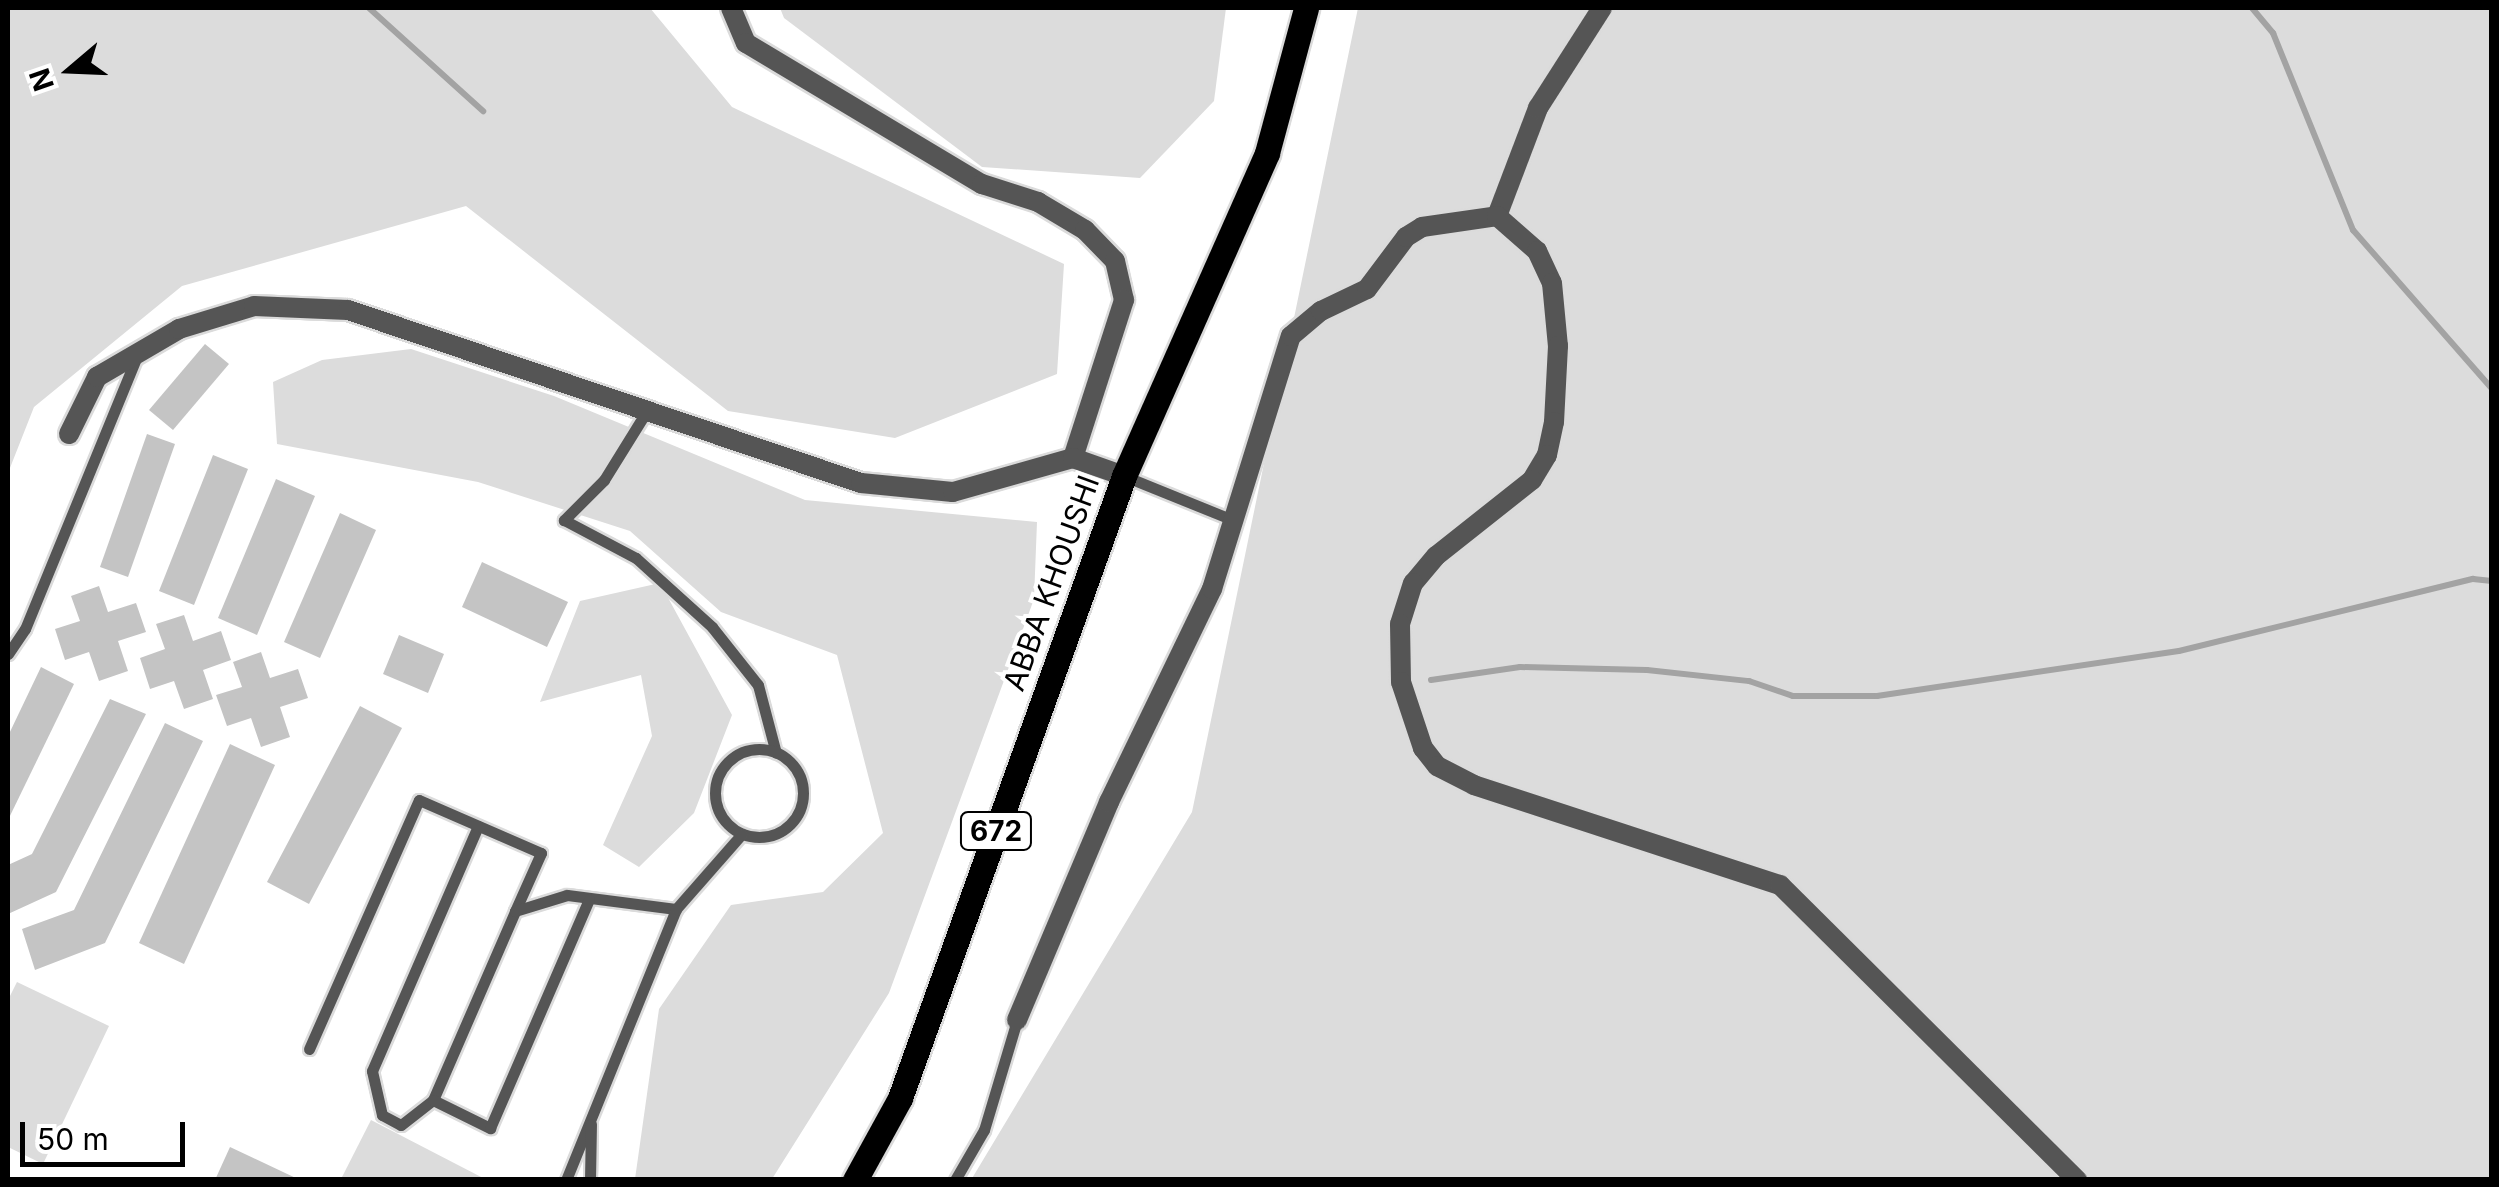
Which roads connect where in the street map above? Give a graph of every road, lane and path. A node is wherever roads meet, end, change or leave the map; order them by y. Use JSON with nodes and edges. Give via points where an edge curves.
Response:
{"nodes":[{"id":1,"x":731,"y":8,"type":"edge"},
{"id":2,"x":1306,"y":8,"type":"edge"},
{"id":3,"x":1602,"y":8,"type":"edge"},
{"id":4,"x":1497,"y":216,"type":"junction"},
{"id":5,"x":138,"y":355,"type":"junction"},
{"id":6,"x":648,"y":409,"type":"junction"},
{"id":7,"x":70,"y":434,"type":"dead end"},
{"id":8,"x":1073,"y":458,"type":"junction"},
{"id":9,"x":1124,"y":476,"type":"junction"},
{"id":10,"x":1232,"y":520,"type":"junction"},
{"id":11,"x":8,"y":654,"type":"edge"},
{"id":12,"x":776,"y":753,"type":"junction"},
{"id":13,"x":478,"y":826,"type":"junction"},
{"id":14,"x":742,"y":834,"type":"junction"},
{"id":15,"x":589,"y":899,"type":"junction"},
{"id":16,"x":676,"y":908,"type":"junction"},
{"id":17,"x":515,"y":911,"type":"junction"},
{"id":18,"x":1017,"y":1020,"type":"joint"},
{"id":19,"x":310,"y":1049,"type":"dead end"},
{"id":20,"x":433,"y":1100,"type":"junction"},
{"id":21,"x":591,"y":1118,"type":"junction"},
{"id":22,"x":566,"y":1180,"type":"edge"},
{"id":23,"x":590,"y":1180,"type":"edge"},
{"id":24,"x":855,"y":1180,"type":"edge"},
{"id":25,"x":955,"y":1180,"type":"edge"},
{"id":26,"x":2076,"y":1180,"type":"edge"}],
"edges":[{"from":1,"to":8,"type":"street","via":[[746,43],[982,184],[1038,202],[1086,230],[1114,261],[1124,300]]},
{"from":2,"to":9,"type":"main road","name":"ABBA KHOUSHI","number":"672","via":[[1266,153]]},
{"from":3,"to":4,"type":"street","via":[[1538,108]]},
{"from":4,"to":10,"type":"street","via":[[1422,227],[1367,289],[1320,310],[1291,336]]},
{"from":4,"to":26,"type":"street","via":[[1537,250],[1552,283],[1558,346],[1554,422],[1547,456],[1532,480],[1436,556],[1413,583],[1400,624],[1402,682],[1422,748],[1437,766],[1474,784],[1780,885]]},
{"from":5,"to":6,"type":"street","via":[[179,330],[254,306],[348,310]]},
{"from":5,"to":7,"type":"street","via":[[88,384]]},
{"from":5,"to":11,"type":"lane","via":[[25,629]]},
{"from":6,"to":8,"type":"street","via":[[892,489],[953,492]]},
{"from":6,"to":12,"type":"lane","via":[[604,480],[564,520],[636,558],[712,628],[758,685]]},
{"from":8,"to":9,"type":"street"},
{"from":9,"to":10,"type":"lane"},
{"from":9,"to":24,"type":"main road","name":"ABBA KHOUSHI","number":"672","via":[[900,1098]]},
{"from":10,"to":18,"type":"street","via":[[1212,589],[1109,802]]},
{"from":12,"to":14,"type":"lane","via":[[798,773],[796,817],[772,835]]},
{"from":12,"to":14,"type":"lane","via":[[748,750],[718,776],[716,803]]},
{"from":13,"to":17,"type":"lane","via":[[541,853]]},
{"from":13,"to":19,"type":"lane","via":[[419,800]]},
{"from":13,"to":20,"type":"lane","via":[[372,1071],[382,1116],[401,1125]]},
{"from":14,"to":16,"type":"lane"},
{"from":15,"to":16,"type":"lane"},
{"from":15,"to":17,"type":"lane","via":[[568,895]]},
{"from":15,"to":20,"type":"lane","via":[[490,1128]]},
{"from":16,"to":21,"type":"lane"},
{"from":17,"to":20,"type":"lane"},
{"from":18,"to":25,"type":"lane","via":[[984,1130]]},
{"from":21,"to":22,"type":"lane"},
{"from":21,"to":23,"type":"lane"}]}
